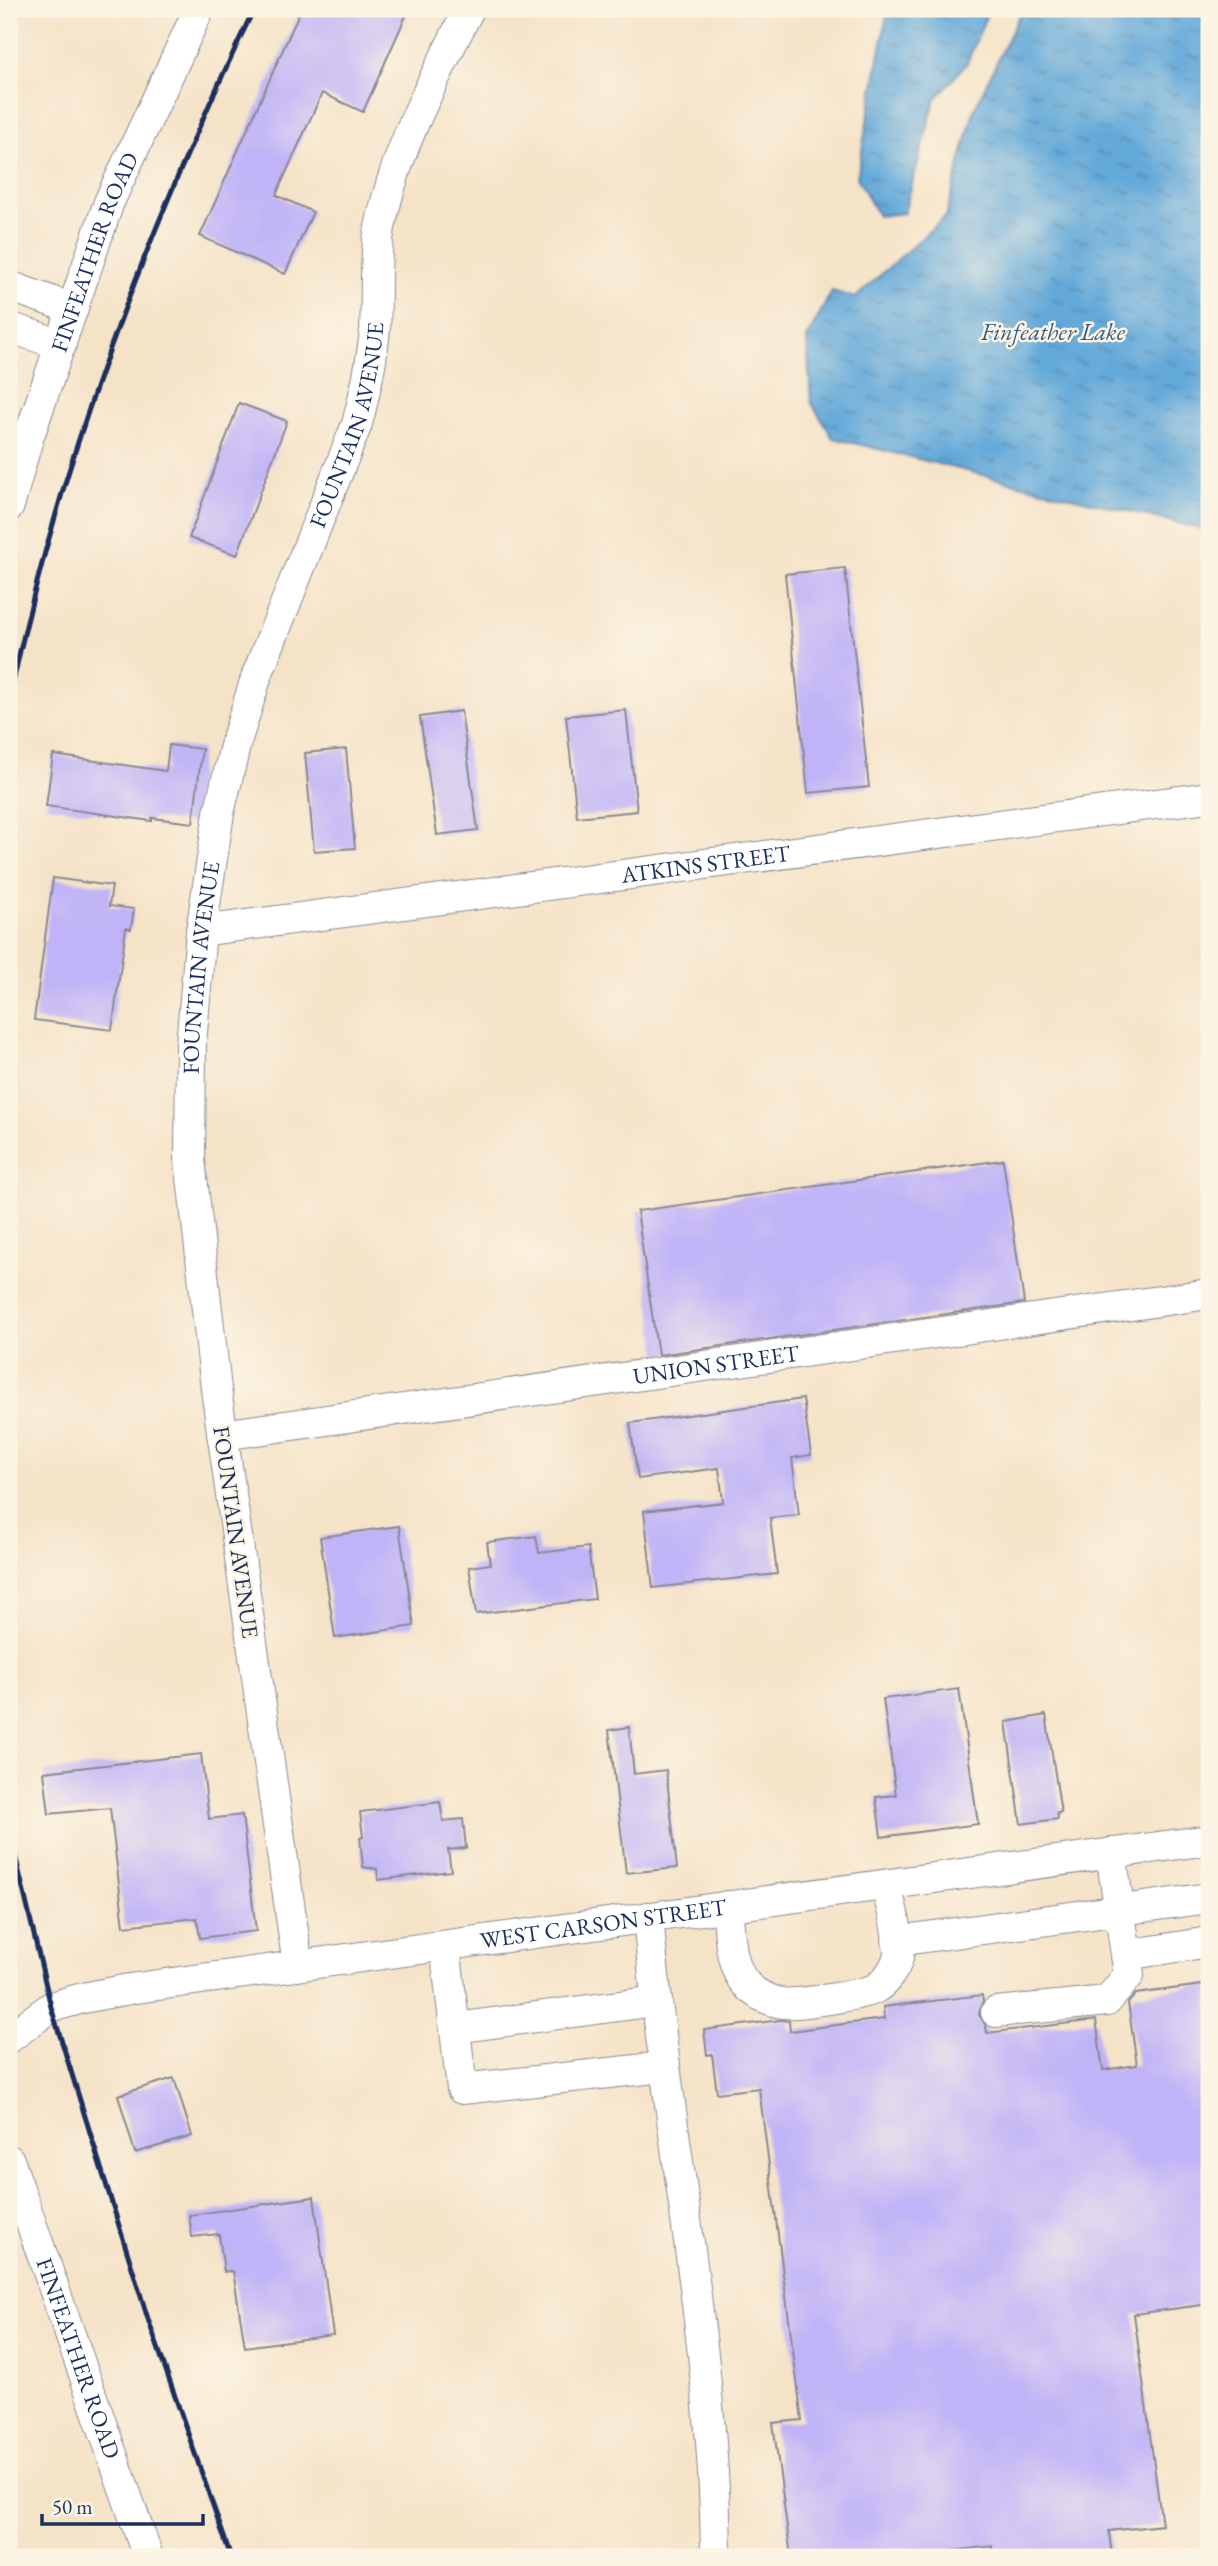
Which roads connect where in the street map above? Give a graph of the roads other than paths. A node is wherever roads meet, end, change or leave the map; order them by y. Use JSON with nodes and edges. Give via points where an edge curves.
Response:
{"nodes":[{"id":1,"x":199,"y":9,"type":"edge"},
{"id":2,"x":468,"y":9,"type":"edge"},
{"id":3,"x":9,"y":286,"type":"edge"},
{"id":4,"x":73,"y":309,"type":"junction"},
{"id":5,"x":9,"y":327,"type":"edge"},
{"id":6,"x":61,"y":345,"type":"junction"},
{"id":7,"x":9,"y":506,"type":"edge"},
{"id":8,"x":1209,"y":797,"type":"edge"},
{"id":9,"x":201,"y":931,"type":"junction"},
{"id":10,"x":1209,"y":1294,"type":"edge"},
{"id":11,"x":222,"y":1435,"type":"junction"},
{"id":12,"x":1209,"y":1840,"type":"edge"},
{"id":13,"x":1111,"y":1853,"type":"junction"},
{"id":14,"x":886,"y":1885,"type":"junction"},
{"id":15,"x":1209,"y":1898,"type":"edge"},
{"id":16,"x":727,"y":1906,"type":"junction"},
{"id":17,"x":1119,"y":1909,"type":"junction"},
{"id":18,"x":648,"y":1917,"type":"junction"},
{"id":19,"x":897,"y":1941,"type":"junction"},
{"id":20,"x":1209,"y":1942,"type":"edge"},
{"id":21,"x":445,"y":1946,"type":"junction"},
{"id":22,"x":1126,"y":1955,"type":"junction"},
{"id":23,"x":299,"y":1966,"type":"junction"},
{"id":24,"x":656,"y":2001,"type":"junction"},
{"id":25,"x":996,"y":2012,"type":"dead end"},
{"id":26,"x":455,"y":2028,"type":"junction"},
{"id":27,"x":9,"y":2038,"type":"edge"},
{"id":28,"x":664,"y":2067,"type":"junction"},
{"id":29,"x":9,"y":2160,"type":"edge"},
{"id":30,"x":148,"y":2557,"type":"edge"},
{"id":31,"x":716,"y":2557,"type":"edge"}],
"edges":[{"from":1,"to":4,"type":"street","name":"FINFEATHER ROAD","via":[[109,202]]},
{"from":2,"to":9,"type":"street","name":"FOUNTAIN AVENUE","via":[[404,141],[379,234],[375,330],[357,424],[257,675],[236,742],[219,813]]},
{"from":3,"to":4,"type":"street"},
{"from":4,"to":6,"type":"street","name":"FINFEATHER ROAD"},
{"from":5,"to":6,"type":"street"},
{"from":6,"to":7,"type":"street","name":"FINFEATHER ROAD"},
{"from":8,"to":9,"type":"street","name":"ATKINS STREET"},
{"from":9,"to":11,"type":"street","name":"FOUNTAIN AVENUE","via":[[191,1044],[190,1160]]},
{"from":10,"to":11,"type":"street","name":"UNION STREET"},
{"from":11,"to":23,"type":"street","name":"FOUNTAIN AVENUE"},
{"from":12,"to":13,"type":"street","name":"WEST CARSON STREET"},
{"from":13,"to":14,"type":"street","name":"WEST CARSON STREET"},
{"from":13,"to":17,"type":"street"},
{"from":14,"to":16,"type":"street","name":"WEST CARSON STREET"},
{"from":14,"to":19,"type":"street"},
{"from":15,"to":17,"type":"street"},
{"from":16,"to":18,"type":"street","name":"WEST CARSON STREET"},
{"from":16,"to":19,"type":"street","via":[[736,1971],[747,1986],[784,2004],[866,1994],[878,1988],[898,1958]]},
{"from":17,"to":19,"type":"street"},
{"from":17,"to":22,"type":"street"},
{"from":18,"to":21,"type":"street","name":"WEST CARSON STREET"},
{"from":18,"to":24,"type":"street"},
{"from":20,"to":22,"type":"street"},
{"from":21,"to":23,"type":"street","name":"WEST CARSON STREET"},
{"from":21,"to":26,"type":"street"},
{"from":22,"to":25,"type":"street","via":[[1129,1975],[1107,2001]]},
{"from":23,"to":27,"type":"street","name":"WEST CARSON STREET","via":[[83,1998],[51,2007]]},
{"from":24,"to":26,"type":"street"},
{"from":24,"to":28,"type":"street"},
{"from":26,"to":28,"type":"street","via":[[462,2089]]},
{"from":28,"to":31,"type":"street","via":[[704,2353]]},
{"from":29,"to":30,"type":"street","name":"FINFEATHER ROAD"}]}
